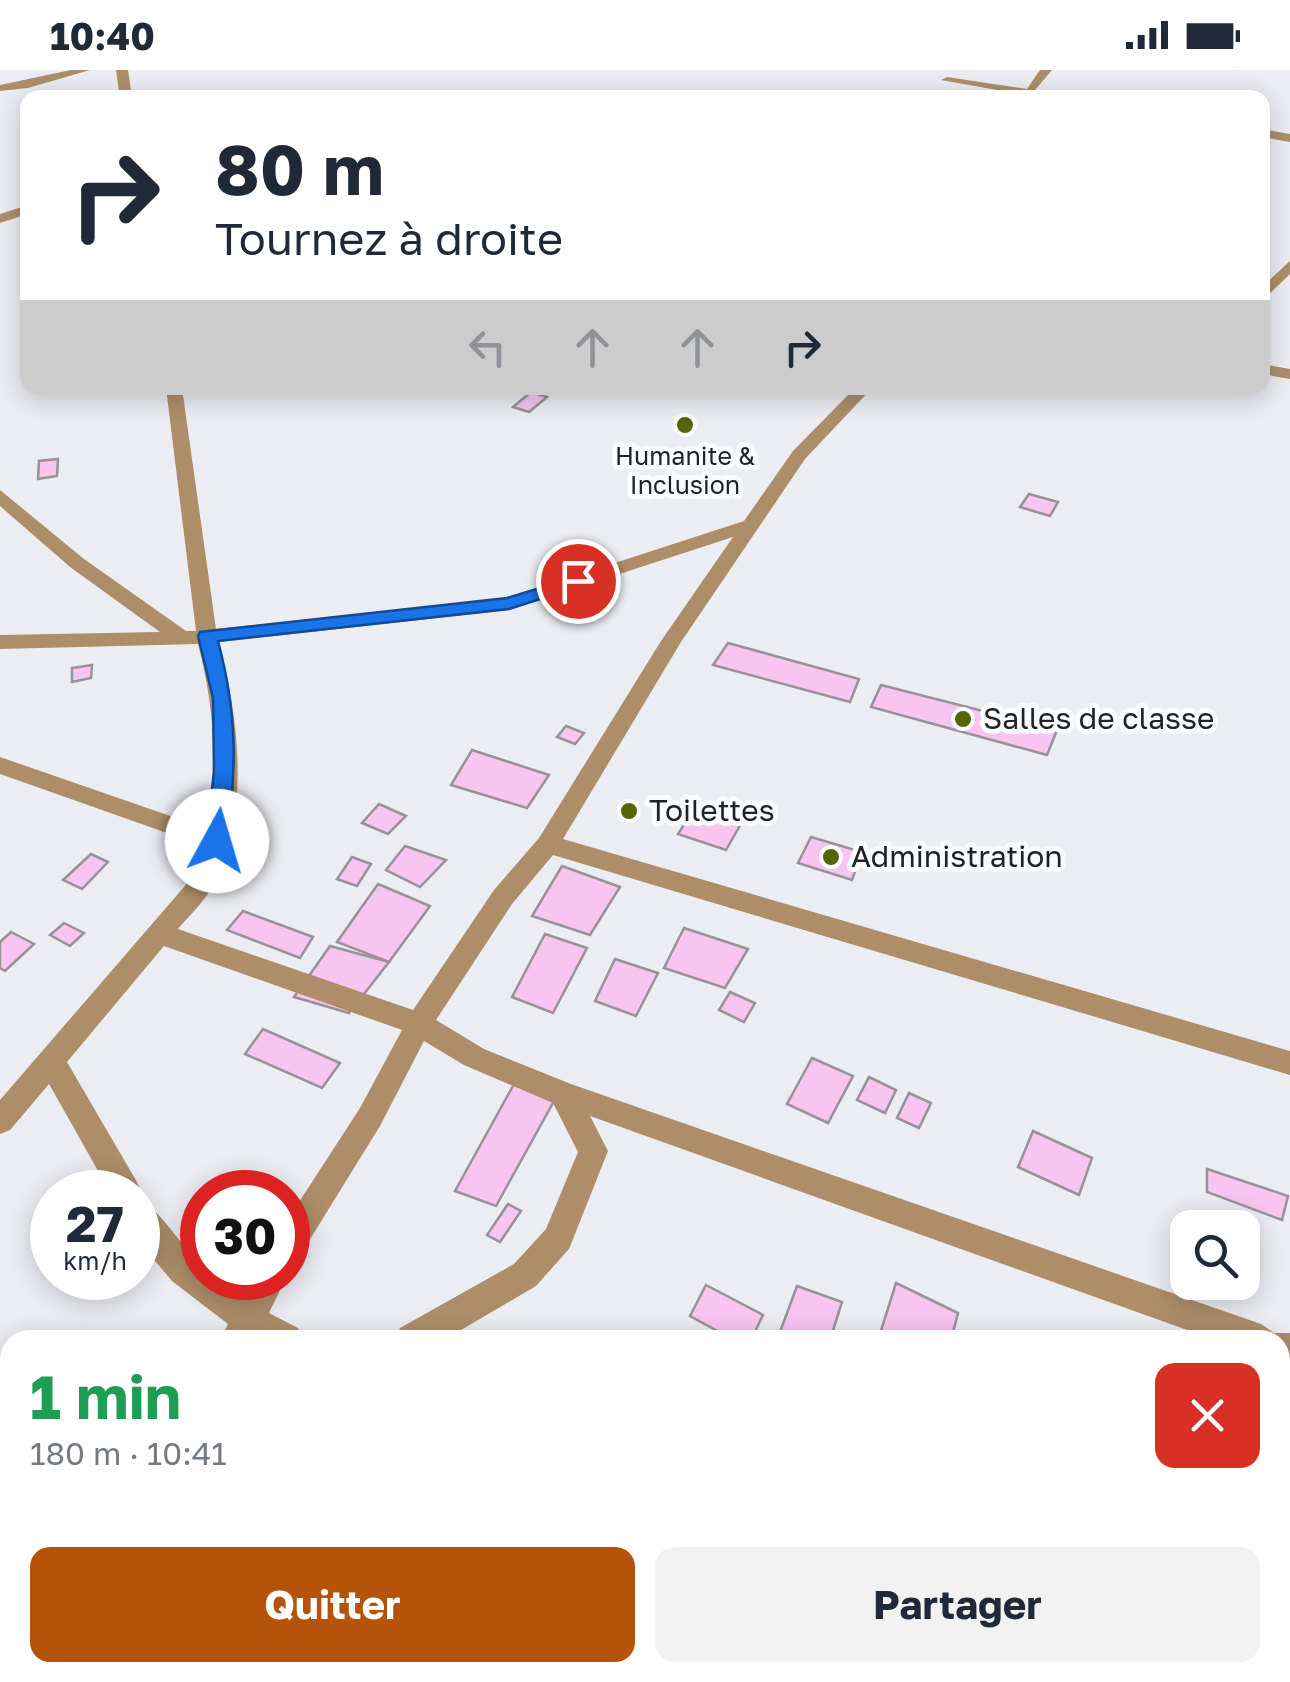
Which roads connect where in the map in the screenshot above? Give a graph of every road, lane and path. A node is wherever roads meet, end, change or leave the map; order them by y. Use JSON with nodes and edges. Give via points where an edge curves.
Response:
{"nodes":[{"id":1,"x":84,"y":70,"type":"edge"},
{"id":2,"x":0,"y":88,"type":"edge"},
{"id":3,"x":975,"y":90,"type":"edge"},
{"id":4,"x":1014,"y":90,"type":"edge"},
{"id":5,"x":1290,"y":265,"type":"edge"},
{"id":6,"x":1270,"y":288,"type":"edge"},
{"id":7,"x":175,"y":395,"type":"edge"},
{"id":8,"x":857,"y":395,"type":"edge"},
{"id":9,"x":0,"y":496,"type":"edge"},
{"id":10,"x":750,"y":524,"type":"junction"},
{"id":11,"x":207,"y":636,"type":"junction"},
{"id":12,"x":181,"y":637,"type":"junction"},
{"id":13,"x":0,"y":642,"type":"edge"},
{"id":14,"x":0,"y":765,"type":"edge"},
{"id":15,"x":217,"y":841,"type":"junction"},
{"id":16,"x":548,"y":844,"type":"junction"},
{"id":17,"x":162,"y":934,"type":"junction"},
{"id":18,"x":418,"y":1024,"type":"junction"},
{"id":19,"x":51,"y":1061,"type":"junction"},
{"id":20,"x":1290,"y":1064,"type":"edge"},
{"id":21,"x":563,"y":1094,"type":"junction"},
{"id":22,"x":0,"y":1121,"type":"edge"},
{"id":23,"x":113,"y":1170,"type":"edge"},
{"id":24,"x":310,"y":1212,"type":"edge"},
{"id":25,"x":160,"y":1241,"type":"edge"},
{"id":26,"x":258,"y":1300,"type":"edge"},
{"id":27,"x":242,"y":1330,"type":"edge"},
{"id":28,"x":429,"y":1330,"type":"edge"},
{"id":29,"x":1233,"y":1330,"type":"edge"}],
"edges":[{"from":1,"to":2,"type":"street"},
{"from":3,"to":4,"type":"street","via":[[942,77]]},
{"from":5,"to":6,"type":"street"},
{"from":7,"to":11,"type":"street"},
{"from":8,"to":10,"type":"street","via":[[798,456]]},
{"from":9,"to":12,"type":"street","via":[[77,563]]},
{"from":10,"to":11,"type":"street","via":[[509,604]]},
{"from":10,"to":16,"type":"street"},
{"from":11,"to":12,"type":"street"},
{"from":11,"to":15,"type":"street","via":[[222,698],[225,772]]},
{"from":12,"to":13,"type":"street"},
{"from":14,"to":15,"type":"street"},
{"from":15,"to":17,"type":"street","via":[[201,884]]},
{"from":16,"to":18,"type":"street","via":[[503,897]]},
{"from":16,"to":20,"type":"street"},
{"from":17,"to":18,"type":"street"},
{"from":17,"to":19,"type":"street"},
{"from":18,"to":21,"type":"street","via":[[474,1057]]},
{"from":18,"to":24,"type":"street","via":[[370,1118]]},
{"from":19,"to":22,"type":"street"},
{"from":19,"to":23,"type":"street"},
{"from":21,"to":28,"type":"street","via":[[593,1150],[558,1240],[525,1275]]},
{"from":21,"to":29,"type":"street"},
{"from":25,"to":27,"type":"street"},
{"from":26,"to":27,"type":"street"}]}
